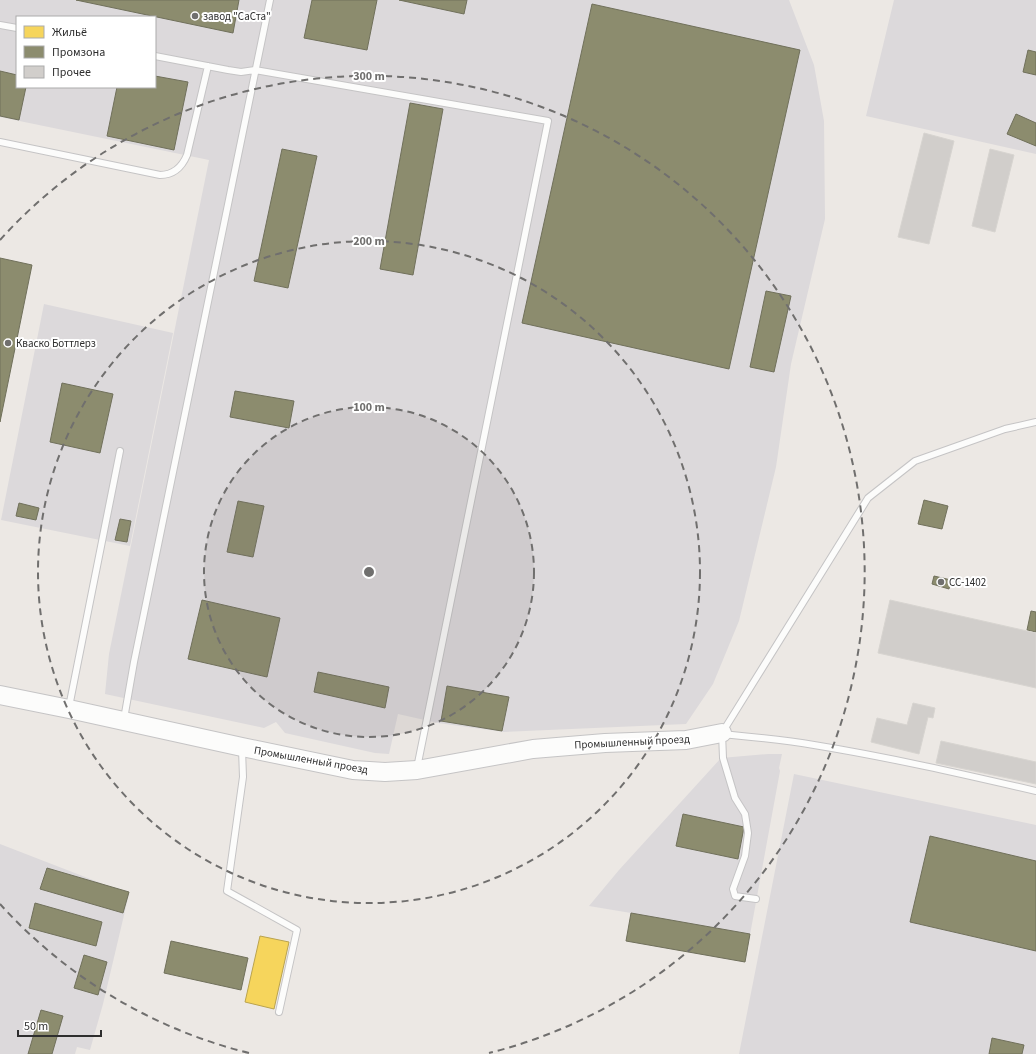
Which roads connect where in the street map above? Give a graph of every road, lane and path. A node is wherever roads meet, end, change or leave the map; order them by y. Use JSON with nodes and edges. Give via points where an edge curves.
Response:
{"nodes":[{"id":1,"x":270,"y":0,"type":"edge"},
{"id":2,"x":0,"y":25,"type":"edge"},
{"id":3,"x":16,"y":28,"type":"edge"},
{"id":4,"x":156,"y":56,"type":"edge"},
{"id":5,"x":208,"y":66,"type":"junction"},
{"id":6,"x":255,"y":70,"type":"junction"},
{"id":7,"x":0,"y":142,"type":"edge"},
{"id":8,"x":1036,"y":422,"type":"edge"},
{"id":9,"x":120,"y":451,"type":"dead end"},
{"id":10,"x":0,"y":695,"type":"edge"},
{"id":11,"x":69,"y":709,"type":"junction"},
{"id":12,"x":123,"y":721,"type":"junction"},
{"id":13,"x":722,"y":733,"type":"junction"},
{"id":14,"x":242,"y":748,"type":"junction"},
{"id":15,"x":417,"y":770,"type":"junction"},
{"id":16,"x":1036,"y":792,"type":"edge"},
{"id":17,"x":756,"y":899,"type":"dead end"},
{"id":18,"x":279,"y":1012,"type":"dead end"}],
"edges":[{"from":1,"to":6,"type":"lane"},
{"from":2,"to":3,"type":"lane"},
{"from":4,"to":5,"type":"lane"},
{"from":5,"to":6,"type":"lane","via":[[241,72]]},
{"from":5,"to":7,"type":"lane","via":[[184,163],[167,175]]},
{"from":6,"to":12,"type":"lane"},
{"from":6,"to":15,"type":"lane","via":[[548,121]]},
{"from":8,"to":13,"type":"lane","via":[[1005,429],[915,461],[868,498]]},
{"from":9,"to":11,"type":"lane"},
{"from":10,"to":11,"type":"street","name":"Промышленный проезд"},
{"from":11,"to":12,"type":"street","name":"Промышленный проезд"},
{"from":12,"to":14,"type":"street","name":"Промышленный проезд"},
{"from":13,"to":15,"type":"street","name":"Промышленный проезд","via":[[686,740],[533,749]]},
{"from":13,"to":16,"type":"lane","via":[[812,744],[939,768]]},
{"from":13,"to":17,"type":"lane","via":[[723,758],[735,798],[745,814],[748,833],[745,856],[732,890],[735,896]]},
{"from":14,"to":15,"type":"street","name":"Промышленный проезд","via":[[353,770]]},
{"from":14,"to":18,"type":"lane","via":[[243,777],[227,891],[297,930]]}]}
